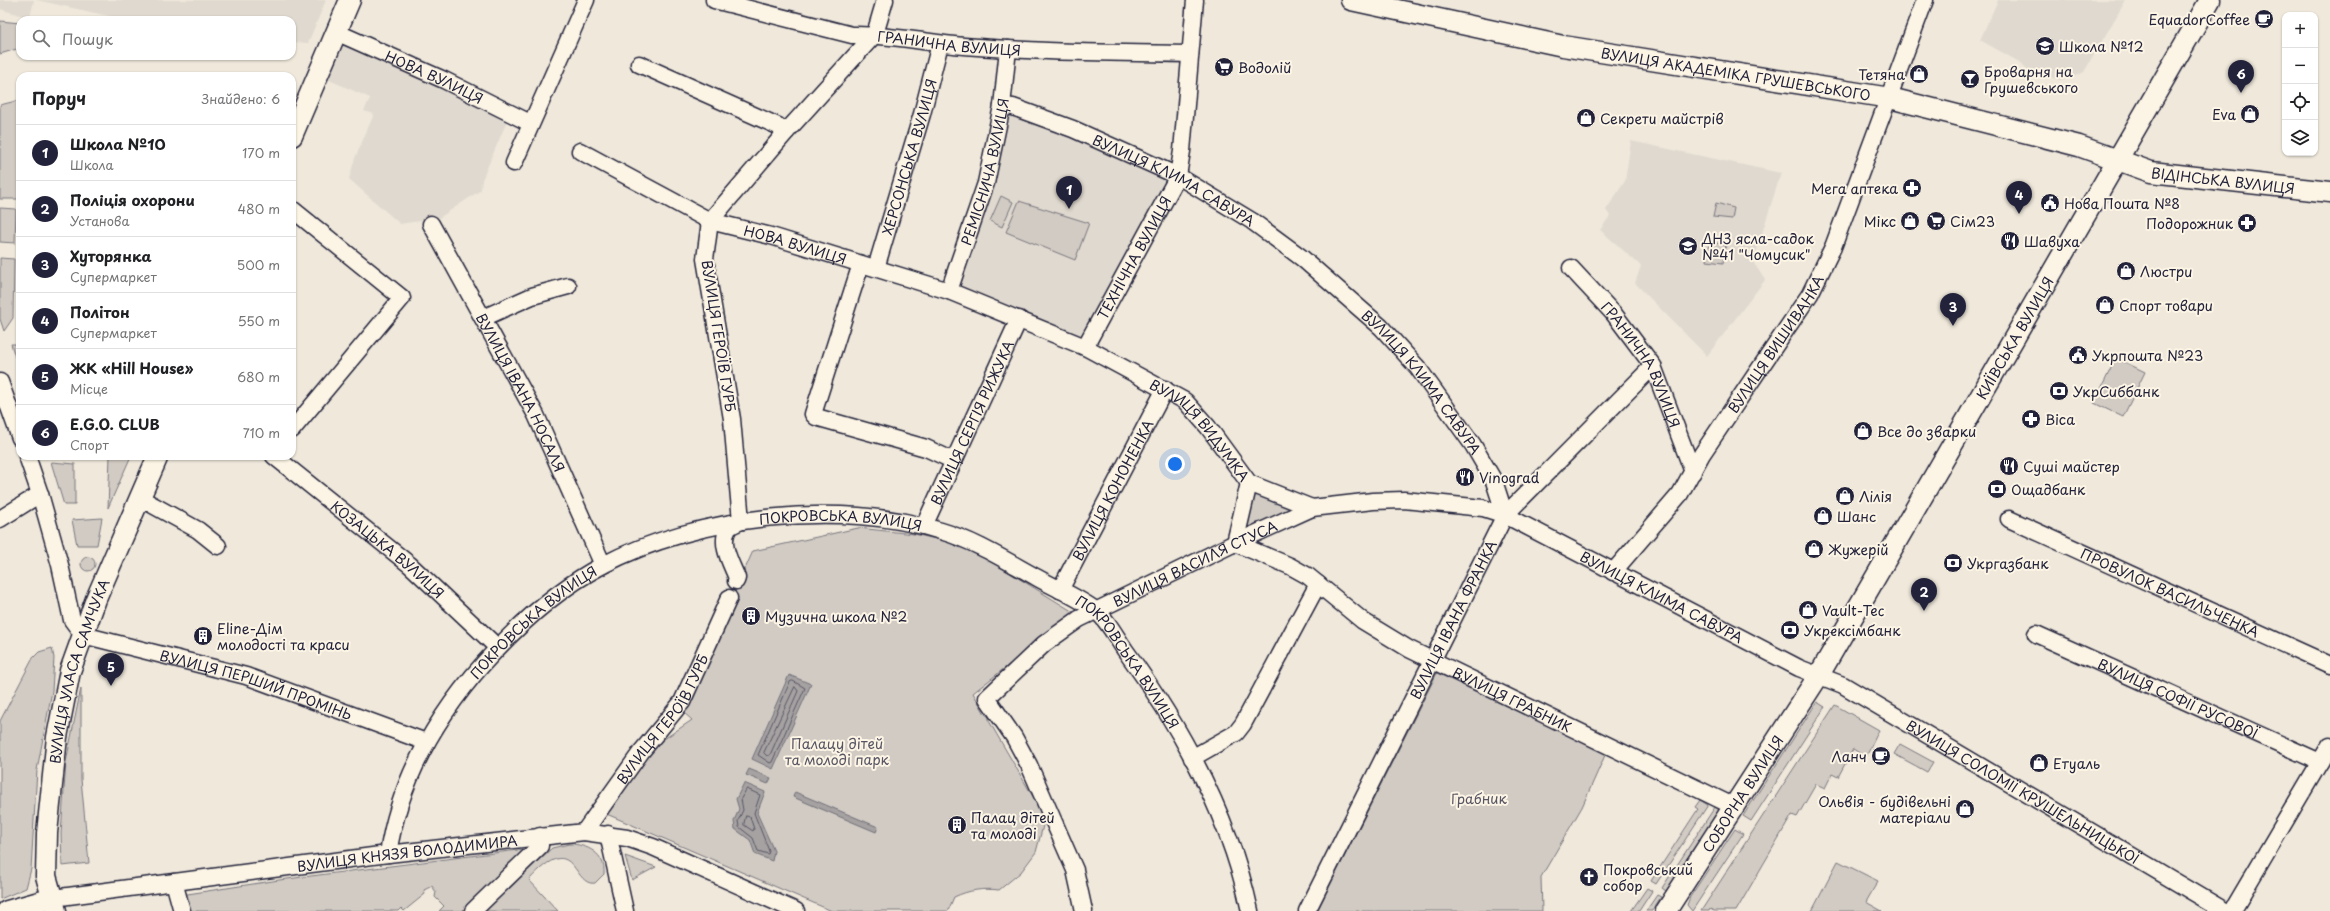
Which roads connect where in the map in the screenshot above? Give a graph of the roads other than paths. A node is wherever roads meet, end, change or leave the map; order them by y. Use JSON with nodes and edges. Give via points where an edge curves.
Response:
{"nodes":[{"id":1,"x":350,"y":0,"type":"edge"},
{"id":2,"x":586,"y":0,"type":"edge"},
{"id":3,"x":714,"y":0,"type":"edge"},
{"id":4,"x":884,"y":0,"type":"edge"},
{"id":5,"x":1195,"y":0,"type":"edge"},
{"id":6,"x":1351,"y":0,"type":"edge"},
{"id":7,"x":1925,"y":0,"type":"edge"},
{"id":8,"x":2210,"y":0,"type":"edge"},
{"id":9,"x":336,"y":32,"type":"junction"},
{"id":10,"x":875,"y":34,"type":"junction"},
{"id":11,"x":940,"y":44,"type":"junction"},
{"id":12,"x":1008,"y":49,"type":"junction"},
{"id":13,"x":1190,"y":54,"type":"junction"},
{"id":14,"x":639,"y":64,"type":"dead end"},
{"id":15,"x":1890,"y":98,"type":"junction"},
{"id":16,"x":1002,"y":106,"type":"junction"},
{"id":17,"x":530,"y":123,"type":"junction"},
{"id":18,"x":296,"y":127,"type":"edge"},
{"id":19,"x":786,"y":132,"type":"junction"},
{"id":20,"x":580,"y":151,"type":"dead end"},
{"id":21,"x":2118,"y":160,"type":"junction"},
{"id":22,"x":514,"y":163,"type":"dead end"},
{"id":23,"x":1178,"y":176,"type":"junction"},
{"id":24,"x":2330,"y":192,"type":"edge"},
{"id":25,"x":296,"y":212,"type":"edge"},
{"id":26,"x":710,"y":221,"type":"junction"},
{"id":27,"x":431,"y":224,"type":"dead end"},
{"id":28,"x":861,"y":264,"type":"junction"},
{"id":29,"x":876,"y":268,"type":"junction"},
{"id":30,"x":1572,"y":268,"type":"dead end"},
{"id":31,"x":568,"y":286,"type":"dead end"},
{"id":32,"x":949,"y":291,"type":"junction"},
{"id":33,"x":483,"y":318,"type":"junction"},
{"id":34,"x":1019,"y":319,"type":"junction"},
{"id":35,"x":1085,"y":347,"type":"junction"},
{"id":36,"x":1653,"y":366,"type":"junction"},
{"id":37,"x":0,"y":382,"type":"edge"},
{"id":38,"x":1165,"y":389,"type":"junction"},
{"id":39,"x":296,"y":425,"type":"edge"},
{"id":40,"x":16,"y":427,"type":"edge"},
{"id":41,"x":27,"y":460,"type":"edge"},
{"id":42,"x":156,"y":460,"type":"edge"},
{"id":43,"x":279,"y":460,"type":"edge"},
{"id":44,"x":954,"y":461,"type":"junction"},
{"id":45,"x":1694,"y":472,"type":"junction"},
{"id":46,"x":1249,"y":484,"type":"junction"},
{"id":47,"x":40,"y":494,"type":"junction"},
{"id":48,"x":140,"y":498,"type":"junction"},
{"id":49,"x":1312,"y":508,"type":"junction"},
{"id":50,"x":1505,"y":515,"type":"junction"},
{"id":51,"x":0,"y":519,"type":"edge"},
{"id":52,"x":2009,"y":520,"type":"dead end"},
{"id":53,"x":741,"y":521,"type":"junction"},
{"id":54,"x":924,"y":526,"type":"junction"},
{"id":55,"x":1235,"y":543,"type":"junction"},
{"id":56,"x":218,"y":546,"type":"dead end"},
{"id":57,"x":603,"y":565,"type":"junction"},
{"id":58,"x":1613,"y":572,"type":"junction"},
{"id":59,"x":736,"y":581,"type":"dead end"},
{"id":60,"x":1318,"y":584,"type":"junction"},
{"id":61,"x":1060,"y":590,"type":"junction"},
{"id":62,"x":729,"y":598,"type":"dead end"},
{"id":63,"x":1097,"y":611,"type":"junction"},
{"id":64,"x":2036,"y":634,"type":"dead end"},
{"id":65,"x":83,"y":635,"type":"junction"},
{"id":66,"x":498,"y":648,"type":"junction"},
{"id":67,"x":1432,"y":661,"type":"junction"},
{"id":68,"x":2330,"y":665,"type":"edge"},
{"id":69,"x":1818,"y":675,"type":"junction"},
{"id":70,"x":426,"y":742,"type":"junction"},
{"id":71,"x":2330,"y":745,"type":"edge"},
{"id":72,"x":1192,"y":758,"type":"junction"},
{"id":73,"x":2320,"y":762,"type":"junction"},
{"id":74,"x":1735,"y":806,"type":"junction"},
{"id":75,"x":584,"y":832,"type":"junction"},
{"id":76,"x":608,"y":834,"type":"junction"},
{"id":77,"x":540,"y":836,"type":"junction"},
{"id":78,"x":388,"y":854,"type":"junction"},
{"id":79,"x":174,"y":882,"type":"junction"},
{"id":80,"x":54,"y":904,"type":"edge"},
{"id":81,"x":7,"y":911,"type":"edge"},
{"id":82,"x":182,"y":911,"type":"edge"},
{"id":83,"x":473,"y":911,"type":"edge"},
{"id":84,"x":625,"y":911,"type":"edge"},
{"id":85,"x":796,"y":911,"type":"edge"},
{"id":86,"x":1084,"y":911,"type":"edge"},
{"id":87,"x":1250,"y":911,"type":"edge"},
{"id":88,"x":1307,"y":911,"type":"edge"},
{"id":89,"x":1666,"y":911,"type":"edge"},
{"id":90,"x":2225,"y":911,"type":"edge"},
{"id":91,"x":2232,"y":911,"type":"edge"}],
"edges":[{"from":1,"to":9,"type":"main road"},
{"from":2,"to":17,"type":"street"},
{"from":3,"to":10,"type":"street","name":"ГРАНИЧНА ВУЛИЦЯ","via":[[852,35]]},
{"from":4,"to":10,"type":"street"},
{"from":5,"to":13,"type":"street","name":"ТЕХНІЧНА ВУЛИЦЯ"},
{"from":6,"to":15,"type":"main road","name":"ВУЛИЦЯ АКАДЕМІКА ГРУШЕВСЬКОГО","via":[[1563,46]]},
{"from":7,"to":15,"type":"street","name":"ВУЛИЦЯ ВИШИВАНКА","via":[[1894,79]]},
{"from":8,"to":21,"type":"main road","name":"КИЇВСЬКА ВУЛИЦЯ"},
{"from":9,"to":17,"type":"street","name":"НОВА ВУЛИЦЯ","via":[[444,80]]},
{"from":9,"to":18,"type":"main road"},
{"from":10,"to":11,"type":"street","name":"ГРАНИЧНА ВУЛИЦЯ"},
{"from":10,"to":19,"type":"street"},
{"from":11,"to":12,"type":"street","name":"ГРАНИЧНА ВУЛИЦЯ"},
{"from":11,"to":29,"type":"street","name":"ХЕРСОНСЬКА ВУЛИЦЯ"},
{"from":12,"to":13,"type":"street","name":"ГРАНИЧНА ВУЛИЦЯ"},
{"from":12,"to":16,"type":"street","name":"РЕМІСНИЧА ВУЛИЦЯ"},
{"from":13,"to":23,"type":"street","name":"ТЕХНІЧНА ВУЛИЦЯ"},
{"from":14,"to":19,"type":"street","via":[[778,126]]},
{"from":15,"to":21,"type":"main road","name":"ВУЛИЦЯ АКАДЕМІКА ГРУШЕВСЬКОГО","via":[[2079,146]]},
{"from":15,"to":45,"type":"street","name":"ВУЛИЦЯ ВИШИВАНКА","via":[[1833,247],[1810,294],[1702,454]]},
{"from":16,"to":23,"type":"street","name":"ВУЛИЦЯ КЛИМА САВУРА","via":[[1013,107],[1073,129]]},
{"from":16,"to":32,"type":"street","name":"РЕМІСНИЧА ВУЛИЦЯ","via":[[986,183]]},
{"from":17,"to":22,"type":"street"},
{"from":19,"to":26,"type":"street"},
{"from":20,"to":26,"type":"street","name":"НОВА ВУЛИЦЯ"},
{"from":21,"to":24,"type":"main road","name":"ВІДІНСЬКА ВУЛИЦЯ","via":[[2164,174]]},
{"from":21,"to":69,"type":"main road","name":"КИЇВСЬКА ВУЛИЦЯ"},
{"from":23,"to":35,"type":"street","name":"ТЕХНІЧНА ВУЛИЦЯ"},
{"from":23,"to":50,"type":"street","name":"ВУЛИЦЯ КЛИМА САВУРА","via":[[1252,221],[1296,253],[1400,347],[1418,368],[1473,446],[1494,481]]},
{"from":25,"to":39,"type":"street","via":[[402,298]]},
{"from":26,"to":28,"type":"street","name":"НОВА ВУЛИЦЯ","via":[[771,236]]},
{"from":26,"to":53,"type":"street","name":"ВУЛИЦЯ ГЕРОЇВ ГУРБ","via":[[705,259],[732,419]]},
{"from":27,"to":33,"type":"street","name":"ВУЛИЦЯ ІВАНА НОСАЛЯ"},
{"from":28,"to":29,"type":"street","name":"НОВА ВУЛИЦЯ"},
{"from":28,"to":44,"type":"street","via":[[813,414],[816,417],[926,448]]},
{"from":29,"to":32,"type":"street","name":"НОВА ВУЛИЦЯ"},
{"from":30,"to":36,"type":"street","name":"ГРАНИЧНА ВУЛИЦЯ","via":[[1614,314]]},
{"from":31,"to":33,"type":"street","via":[[532,296]]},
{"from":32,"to":34,"type":"street","name":"НОВА ВУЛИЦЯ"},
{"from":33,"to":57,"type":"street","name":"ВУЛИЦЯ ІВАНА НОСАЛЯ","via":[[536,415]]},
{"from":34,"to":35,"type":"street","name":"ВУЛИЦЯ ВИДУМКА"},
{"from":34,"to":44,"type":"street","name":"ВУЛИЦЯ СЕРГІЯ РИЖУКА"},
{"from":35,"to":38,"type":"street","name":"ВУЛИЦЯ ВИДУМКА"},
{"from":36,"to":45,"type":"street","name":"ГРАНИЧНА ВУЛИЦЯ"},
{"from":36,"to":50,"type":"street","name":"ВУЛИЦЯ ІВАНА ФРАНКА"},
{"from":37,"to":40,"type":"street"},
{"from":38,"to":46,"type":"street","name":"ВУЛИЦЯ ВИДУМКА","via":[[1185,401],[1208,427]]},
{"from":38,"to":61,"type":"street","name":"ВУЛИЦЯ КОНОНЕНКА"},
{"from":41,"to":47,"type":"street"},
{"from":42,"to":48,"type":"main road","name":"ВУЛИЦЯ УЛАСА САМЧУКА"},
{"from":43,"to":66,"type":"street","name":"КОЗАЦЬКА ВУЛИЦЯ","via":[[410,564]]},
{"from":44,"to":54,"type":"street","name":"ВУЛИЦЯ СЕРГІЯ РИЖУКА"},
{"from":45,"to":58,"type":"street","name":"ВУЛИЦЯ ВИШИВАНКА","via":[[1680,494]]},
{"from":46,"to":49,"type":"street","name":"ВУЛИЦЯ ВИДУМКА"},
{"from":46,"to":55,"type":"street"},
{"from":47,"to":51,"type":"street"},
{"from":47,"to":65,"type":"street","via":[[72,620]]},
{"from":48,"to":56,"type":"street","via":[[198,530]]},
{"from":48,"to":65,"type":"main road","name":"ВУЛИЦЯ УЛАСА САМЧУКА"},
{"from":49,"to":50,"type":"street","name":"ВУЛИЦЯ ВИДУМКА","via":[[1404,500],[1484,508]]},
{"from":49,"to":55,"type":"street","name":"ВУЛИЦЯ ВАСИЛЯ СТУСА"},
{"from":50,"to":58,"type":"street","name":"ВУЛИЦЯ КЛИМА САВУРА"},
{"from":50,"to":67,"type":"street","name":"ВУЛИЦЯ ІВАНА ФРАНКА"},
{"from":52,"to":68,"type":"street","name":"ПРОВУЛОК ВАСИЛЬЧЕНКА"},
{"from":53,"to":54,"type":"street","name":"ПОКРОВСЬКА ВУЛИЦЯ","via":[[819,515],[854,516]]},
{"from":53,"to":57,"type":"street","name":"ПОКРОВСЬКА ВУЛИЦЯ","via":[[689,532]]},
{"from":53,"to":59,"type":"street","via":[[728,528],[725,536],[726,549]]},
{"from":54,"to":61,"type":"street","name":"ПОКРОВСЬКА ВУЛИЦЯ","via":[[973,542]]},
{"from":55,"to":60,"type":"street","name":"ВУЛИЦЯ ГРАБНИК","via":[[1290,566]]},
{"from":55,"to":63,"type":"street","name":"ВУЛИЦЯ ВАСИЛЯ СТУСА"},
{"from":57,"to":66,"type":"street","name":"ПОКРОВСЬКА ВУЛИЦЯ","via":[[566,589]]},
{"from":58,"to":69,"type":"street","name":"ВУЛИЦЯ КЛИМА САВУРА","via":[[1799,668]]},
{"from":60,"to":67,"type":"street","name":"ВУЛИЦЯ ГРАБНИК","via":[[1382,634]]},
{"from":60,"to":72,"type":"street","via":[[1243,724],[1236,733]]},
{"from":61,"to":63,"type":"street","name":"ПОКРОВСЬКА ВУЛИЦЯ"},
{"from":62,"to":75,"type":"street","name":"ВУЛИЦЯ ГЕРОЇВ ГУРБ","via":[[682,702],[641,752]]},
{"from":63,"to":72,"type":"street","name":"ПОКРОВСЬКА ВУЛИЦЯ","via":[[1151,686]]},
{"from":63,"to":86,"type":"street","name":"ВУЛИЦЯ ВАСИЛЯ СТУСА","via":[[1079,618],[1044,644],[987,698],[1014,737],[1029,765],[1075,870]]},
{"from":64,"to":73,"type":"street","name":"ВУЛИЦЯ СОФІЇ РУСОВОЇ"},
{"from":65,"to":70,"type":"street","name":"ВУЛИЦЯ ПЕРШИЙ ПРОМІНЬ","via":[[246,676]]},
{"from":65,"to":80,"type":"main road","name":"ВУЛИЦЯ УЛАСА САМЧУКА","via":[[70,671],[51,785],[46,876]]},
{"from":66,"to":70,"type":"street","name":"ПОКРОВСЬКА ВУЛИЦЯ","via":[[470,679]]},
{"from":67,"to":74,"type":"street","name":"ВУЛИЦЯ ГРАБНИК"},
{"from":67,"to":88,"type":"street","name":"ВУЛИЦЯ ІВАНА ФРАНКА"},
{"from":69,"to":74,"type":"main road","name":"СОБОРНА ВУЛИЦЯ"},
{"from":69,"to":90,"type":"street","name":"ВУЛИЦЯ СОЛОМІЇ КРУШЕЛЬНИЦЬКОЇ","via":[[1843,685]]},
{"from":70,"to":78,"type":"street","name":"ПОКРОВСЬКА ВУЛИЦЯ","via":[[393,824]]},
{"from":71,"to":73,"type":"street"},
{"from":72,"to":87,"type":"street","name":"ПОКРОВСЬКА ВУЛИЦЯ","via":[[1229,843]]},
{"from":73,"to":91,"type":"street"},
{"from":74,"to":89,"type":"main road","name":"СОБОРНА ВУЛИЦЯ"},
{"from":75,"to":76,"type":"street","name":"ВУЛИЦЯ КНЯЗЯ ВОЛОДИМИРА"},
{"from":75,"to":77,"type":"street","name":"ВУЛИЦЯ КНЯЗЯ ВОЛОДИМИРА"},
{"from":76,"to":84,"type":"street"},
{"from":76,"to":85,"type":"street","name":"ВУЛИЦЯ КНЯЗЯ ВОЛОДИМИРА","via":[[653,847]]},
{"from":77,"to":78,"type":"street","name":"ВУЛИЦЯ КНЯЗЯ ВОЛОДИМИРА"},
{"from":77,"to":83,"type":"street","via":[[540,846]]},
{"from":78,"to":79,"type":"street","name":"ВУЛИЦЯ КНЯЗЯ ВОЛОДИМИРА"},
{"from":79,"to":80,"type":"street","name":"ВУЛИЦЯ КНЯЗЯ ВОЛОДИМИРА"},
{"from":79,"to":82,"type":"street"},
{"from":80,"to":81,"type":"main road","name":"ВУЛИЦЯ КНЯЗЯ ВОЛОДИМИРА"}]}
